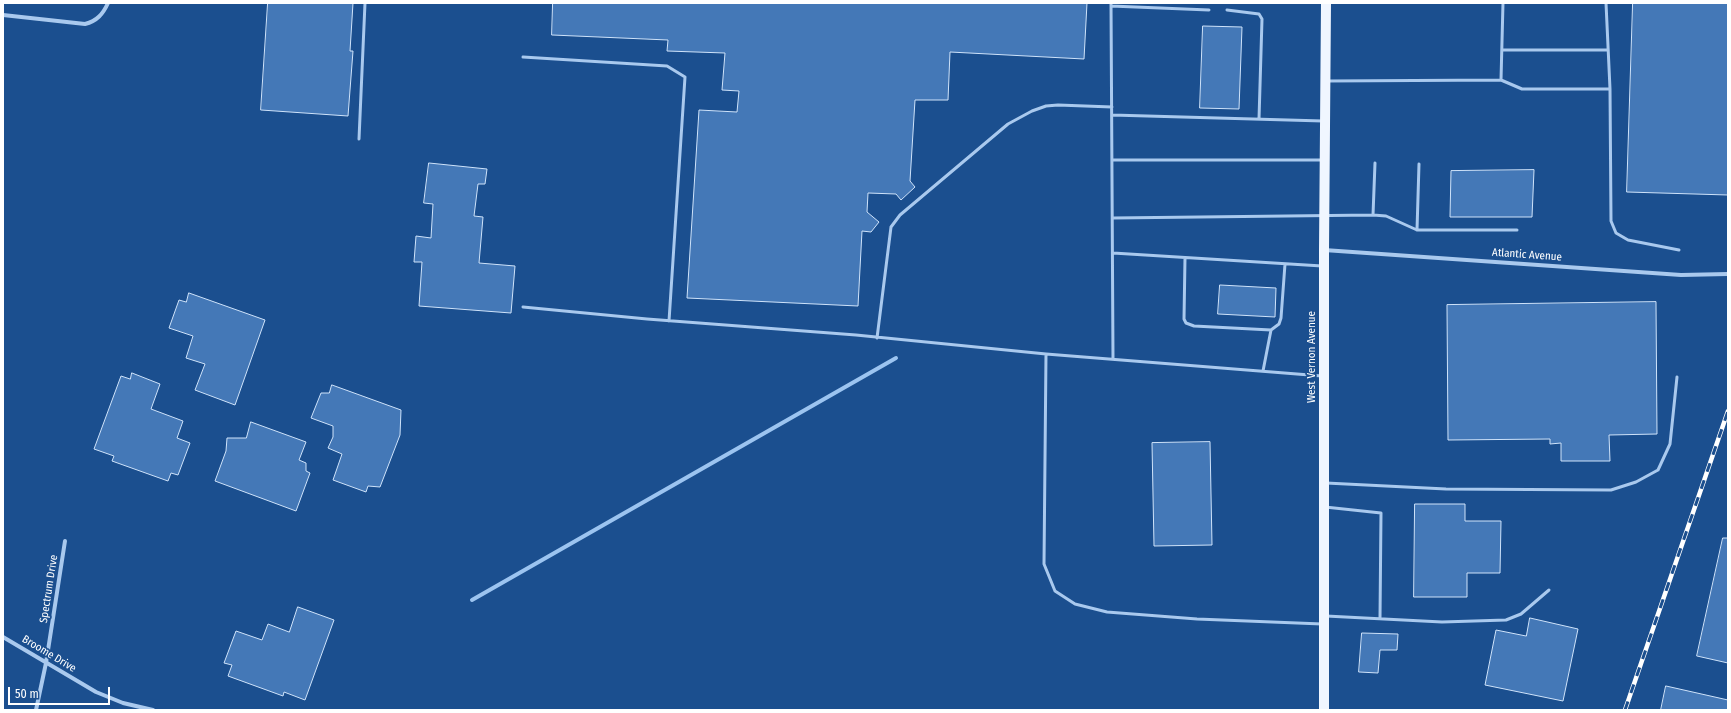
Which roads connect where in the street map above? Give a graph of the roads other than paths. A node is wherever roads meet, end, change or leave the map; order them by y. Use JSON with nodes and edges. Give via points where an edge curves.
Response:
{"nodes":[{"id":1,"x":108,"y":3,"type":"edge"},
{"id":2,"x":365,"y":3,"type":"edge"},
{"id":3,"x":1326,"y":3,"type":"edge"},
{"id":4,"x":1503,"y":3,"type":"edge"},
{"id":5,"x":1606,"y":3,"type":"edge"},
{"id":6,"x":1111,"y":4,"type":"edge"},
{"id":7,"x":1209,"y":10,"type":"dead end"},
{"id":8,"x":1227,"y":10,"type":"dead end"},
{"id":9,"x":3,"y":15,"type":"edge"},
{"id":10,"x":1502,"y":50,"type":"junction"},
{"id":11,"x":1608,"y":50,"type":"junction"},
{"id":12,"x":523,"y":57,"type":"dead end"},
{"id":13,"x":1501,"y":80,"type":"junction"},
{"id":14,"x":1325,"y":81,"type":"junction"},
{"id":15,"x":1610,"y":89,"type":"junction"},
{"id":16,"x":1112,"y":107,"type":"junction"},
{"id":17,"x":1112,"y":115,"type":"junction"},
{"id":18,"x":1259,"y":120,"type":"junction"},
{"id":19,"x":1325,"y":121,"type":"junction"},
{"id":20,"x":359,"y":139,"type":"dead end"},
{"id":21,"x":1112,"y":160,"type":"junction"},
{"id":22,"x":1324,"y":160,"type":"junction"},
{"id":23,"x":1375,"y":163,"type":"dead end"},
{"id":24,"x":1419,"y":164,"type":"dead end"},
{"id":25,"x":1324,"y":215,"type":"junction"},
{"id":26,"x":1373,"y":215,"type":"junction"},
{"id":27,"x":1113,"y":218,"type":"junction"},
{"id":28,"x":1417,"y":230,"type":"junction"},
{"id":29,"x":1517,"y":230,"type":"dead end"},
{"id":30,"x":1324,"y":250,"type":"junction"},
{"id":31,"x":1679,"y":250,"type":"dead end"},
{"id":32,"x":1113,"y":253,"type":"junction"},
{"id":33,"x":1185,"y":258,"type":"junction"},
{"id":34,"x":1285,"y":264,"type":"junction"},
{"id":35,"x":1324,"y":266,"type":"junction"},
{"id":36,"x":1728,"y":274,"type":"edge"},
{"id":37,"x":523,"y":307,"type":"dead end"},
{"id":38,"x":669,"y":321,"type":"junction"},
{"id":39,"x":1271,"y":330,"type":"junction"},
{"id":40,"x":877,"y":338,"type":"junction"},
{"id":41,"x":1046,"y":354,"type":"junction"},
{"id":42,"x":1114,"y":359,"type":"junction"},
{"id":43,"x":1263,"y":371,"type":"junction"},
{"id":44,"x":1324,"y":376,"type":"junction"},
{"id":45,"x":1677,"y":377,"type":"dead end"},
{"id":46,"x":1324,"y":483,"type":"junction"},
{"id":47,"x":1324,"y":507,"type":"junction"},
{"id":48,"x":65,"y":541,"type":"dead end"},
{"id":49,"x":1549,"y":590,"type":"dead end"},
{"id":50,"x":1380,"y":618,"type":"junction"},
{"id":51,"x":1324,"y":620,"type":"junction"},
{"id":52,"x":3,"y":637,"type":"edge"},
{"id":53,"x":46,"y":663,"type":"junction"},
{"id":54,"x":36,"y":710,"type":"edge"},
{"id":55,"x":153,"y":710,"type":"edge"},
{"id":56,"x":1324,"y":710,"type":"edge"}],
"edges":[{"from":1,"to":9,"type":"street","via":[[104,12],[94,22],[85,24]]},
{"from":2,"to":20,"type":"lane"},
{"from":3,"to":14,"type":"main road","name":"West Vernon Avenue"},
{"from":4,"to":10,"type":"lane"},
{"from":5,"to":11,"type":"lane"},
{"from":6,"to":7,"type":"lane"},
{"from":6,"to":16,"type":"lane"},
{"from":8,"to":18,"type":"lane","via":[[1252,12],[1259,14],[1262,19]]},
{"from":10,"to":11,"type":"lane"},
{"from":10,"to":13,"type":"lane"},
{"from":11,"to":15,"type":"lane"},
{"from":12,"to":38,"type":"lane","via":[[667,66],[685,77]]},
{"from":13,"to":14,"type":"lane"},
{"from":13,"to":15,"type":"lane","via":[[1522,89]]},
{"from":14,"to":19,"type":"main road","name":"West Vernon Avenue"},
{"from":15,"to":31,"type":"lane","via":[[1611,221],[1616,232],[1628,240]]},
{"from":16,"to":17,"type":"lane"},
{"from":16,"to":40,"type":"lane","via":[[1058,105],[1032,111],[1008,124],[900,215],[891,227]]},
{"from":17,"to":18,"type":"lane"},
{"from":17,"to":21,"type":"lane"},
{"from":18,"to":19,"type":"lane"},
{"from":19,"to":22,"type":"main road","name":"West Vernon Avenue"},
{"from":21,"to":22,"type":"lane"},
{"from":21,"to":27,"type":"lane"},
{"from":22,"to":25,"type":"main road","name":"West Vernon Avenue"},
{"from":23,"to":26,"type":"lane"},
{"from":24,"to":28,"type":"lane"},
{"from":25,"to":26,"type":"lane"},
{"from":25,"to":27,"type":"lane"},
{"from":25,"to":30,"type":"main road","name":"West Vernon Avenue"},
{"from":26,"to":28,"type":"lane","via":[[1386,216]]},
{"from":27,"to":32,"type":"lane"},
{"from":28,"to":29,"type":"lane"},
{"from":30,"to":35,"type":"main road","name":"West Vernon Avenue"},
{"from":30,"to":36,"type":"street","name":"Atlantic Avenue","via":[[1681,275]]},
{"from":32,"to":33,"type":"lane"},
{"from":32,"to":42,"type":"lane"},
{"from":33,"to":34,"type":"lane"},
{"from":33,"to":39,"type":"lane","via":[[1186,323],[1194,326]]},
{"from":34,"to":35,"type":"lane"},
{"from":34,"to":39,"type":"lane","via":[[1281,318]]},
{"from":35,"to":44,"type":"main road","name":"West Vernon Avenue"},
{"from":37,"to":38,"type":"lane"},
{"from":38,"to":40,"type":"lane"},
{"from":39,"to":43,"type":"lane"},
{"from":40,"to":41,"type":"lane"},
{"from":41,"to":42,"type":"lane"},
{"from":41,"to":51,"type":"lane","via":[[1044,564],[1055,590],[1075,604],[1107,612],[1197,619]]},
{"from":42,"to":43,"type":"lane"},
{"from":43,"to":44,"type":"lane"},
{"from":44,"to":46,"type":"main road","name":"West Vernon Avenue"},
{"from":45,"to":46,"type":"lane","via":[[1670,444],[1658,470],[1636,482],[1611,490],[1446,489]]},
{"from":46,"to":47,"type":"main road","name":"West Vernon Avenue"},
{"from":47,"to":50,"type":"lane","via":[[1381,512]]},
{"from":47,"to":51,"type":"main road","name":"West Vernon Avenue"},
{"from":48,"to":53,"type":"street","name":"Spectrum Drive"},
{"from":49,"to":50,"type":"lane","via":[[1521,614],[1506,620],[1442,622]]},
{"from":50,"to":51,"type":"lane"},
{"from":51,"to":56,"type":"main road","name":"West Vernon Avenue"},
{"from":52,"to":53,"type":"street","name":"Broome Drive"},
{"from":53,"to":54,"type":"street","name":"Spectrum Drive"},
{"from":53,"to":55,"type":"street","name":"Broome Drive","via":[[96,692],[123,703]]}]}
